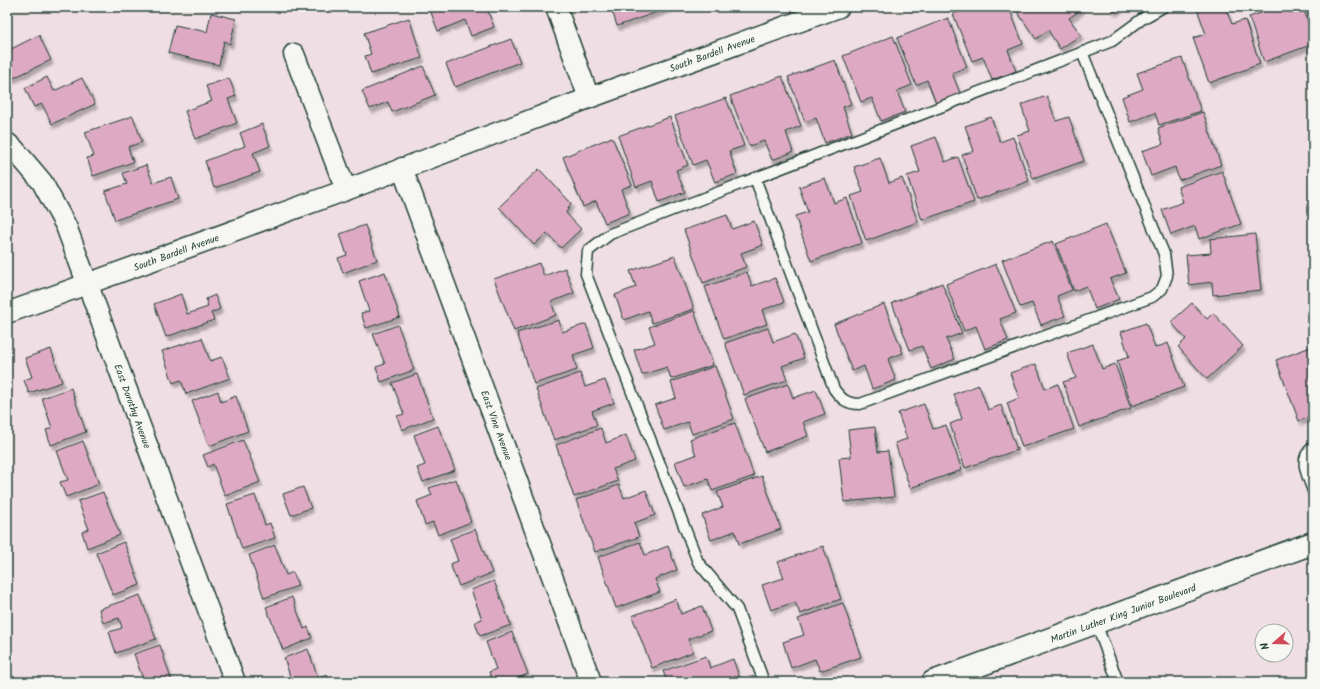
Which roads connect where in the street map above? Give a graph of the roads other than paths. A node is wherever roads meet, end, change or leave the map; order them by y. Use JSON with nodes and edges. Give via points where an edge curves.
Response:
{"nodes":[{"id":1,"x":556,"y":7,"type":"edge"},
{"id":2,"x":1163,"y":7,"type":"edge"},
{"id":3,"x":836,"y":8,"type":"edge"},
{"id":4,"x":1082,"y":52,"type":"junction"},
{"id":5,"x":294,"y":54,"type":"dead end"},
{"id":6,"x":589,"y":98,"type":"junction"},
{"id":7,"x":7,"y":143,"type":"edge"},
{"id":8,"x":402,"y":168,"type":"junction"},
{"id":9,"x":755,"y":178,"type":"junction"},
{"id":10,"x":346,"y":190,"type":"junction"},
{"id":11,"x":88,"y":284,"type":"junction"},
{"id":12,"x":7,"y":313,"type":"edge"},
{"id":13,"x":1313,"y":447,"type":"edge"},
{"id":14,"x":1313,"y":491,"type":"edge"},
{"id":15,"x":1313,"y":543,"type":"edge"},
{"id":16,"x":1096,"y":623,"type":"junction"},
{"id":17,"x":235,"y":682,"type":"edge"},
{"id":18,"x":592,"y":682,"type":"edge"},
{"id":19,"x":764,"y":682,"type":"edge"},
{"id":20,"x":933,"y":682,"type":"edge"},
{"id":21,"x":1118,"y":682,"type":"edge"}],
"edges":[{"from":1,"to":6,"type":"street"},
{"from":2,"to":4,"type":"lane","via":[[1112,41]]},
{"from":3,"to":6,"type":"street","name":"South Bardell Avenue"},
{"from":4,"to":9,"type":"lane"},
{"from":4,"to":9,"type":"lane","via":[[1164,254],[1167,276],[1162,289],[1152,297],[860,404],[852,404],[841,399],[834,389]]},
{"from":5,"to":10,"type":"street"},
{"from":6,"to":8,"type":"street","name":"South Bardell Avenue"},
{"from":7,"to":11,"type":"street","name":"East Dorothy Avenue","via":[[42,182],[66,226]]},
{"from":8,"to":10,"type":"street","name":"South Bardell Avenue"},
{"from":8,"to":18,"type":"street","name":"East Vine Avenue"},
{"from":9,"to":19,"type":"lane","via":[[610,234],[588,251],[586,274],[698,562],[737,609]]},
{"from":10,"to":11,"type":"street","name":"South Bardell Avenue"},
{"from":11,"to":12,"type":"street","name":"South Bardell Avenue"},
{"from":11,"to":17,"type":"street","name":"East Dorothy Avenue"},
{"from":13,"to":14,"type":"lane","via":[[1308,450],[1304,464]]},
{"from":15,"to":16,"type":"street","name":"Martin Luther King Junior Boulevard"},
{"from":16,"to":20,"type":"street","name":"Martin Luther King Junior Boulevard"},
{"from":16,"to":21,"type":"lane"}]}
